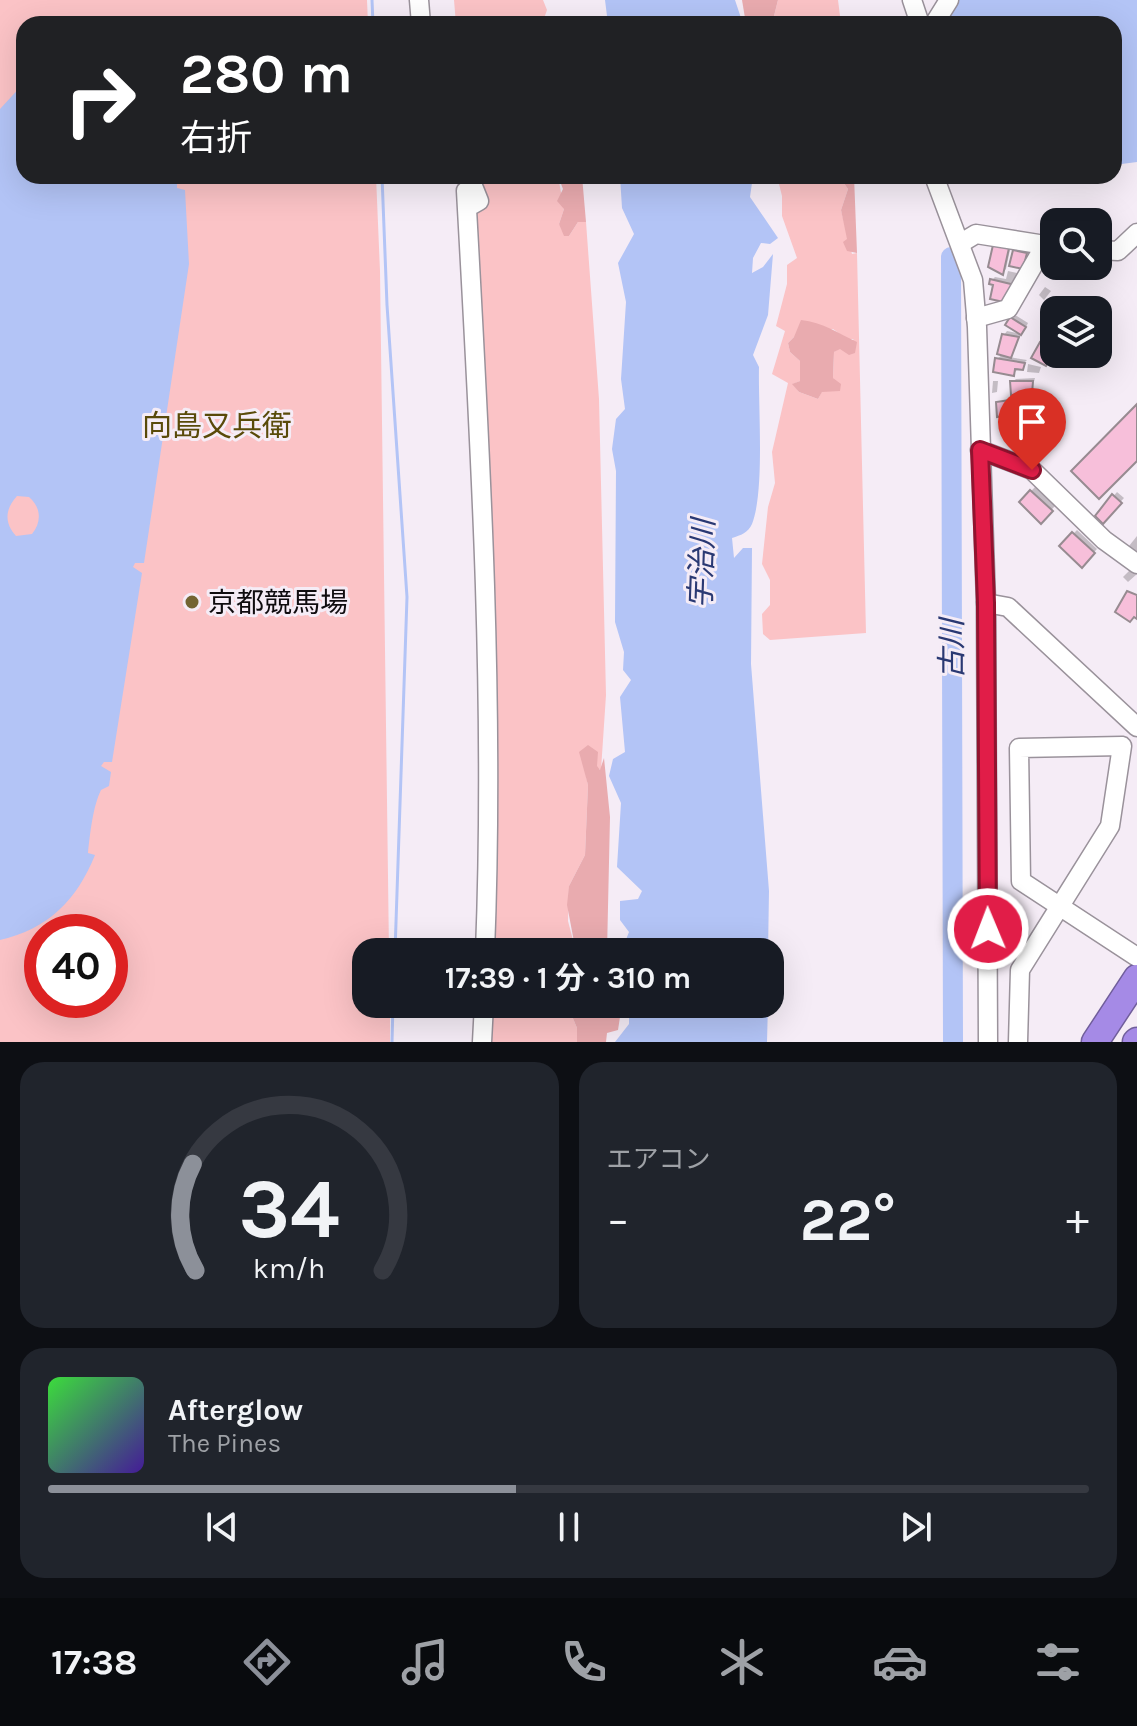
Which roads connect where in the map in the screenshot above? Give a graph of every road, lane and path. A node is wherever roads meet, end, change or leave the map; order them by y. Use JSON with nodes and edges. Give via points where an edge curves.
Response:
{"nodes":[{"id":1,"x":912,"y":0,"type":"edge"},
{"id":2,"x":949,"y":0,"type":"edge"},
{"id":3,"x":925,"y":16,"type":"edge"},
{"id":4,"x":936,"y":16,"type":"edge"},
{"id":5,"x":472,"y":184,"type":"edge"},
{"id":6,"x":937,"y":184,"type":"edge"},
{"id":7,"x":961,"y":243,"type":"junction"},
{"id":8,"x":1040,"y":244,"type":"edge"},
{"id":9,"x":1133,"y":245,"type":"edge"},
{"id":10,"x":1112,"y":251,"type":"edge"},
{"id":11,"x":1040,"y":259,"type":"edge"},
{"id":12,"x":976,"y":318,"type":"junction"},
{"id":13,"x":980,"y":450,"type":"junction"},
{"id":14,"x":1137,"y":564,"type":"edge"},
{"id":15,"x":986,"y":603,"type":"junction"},
{"id":16,"x":1137,"y":729,"type":"edge"},
{"id":17,"x":1122,"y":746,"type":"junction"},
{"id":18,"x":1059,"y":907,"type":"junction"},
{"id":19,"x":485,"y":938,"type":"edge"},
{"id":20,"x":1137,"y":957,"type":"edge"},
{"id":21,"x":1137,"y":978,"type":"edge"},
{"id":22,"x":1137,"y":1006,"type":"edge"},
{"id":23,"x":483,"y":1018,"type":"edge"},
{"id":24,"x":482,"y":1042,"type":"edge"},
{"id":25,"x":988,"y":1042,"type":"edge"},
{"id":26,"x":1018,"y":1042,"type":"edge"},
{"id":27,"x":1095,"y":1042,"type":"edge"},
{"id":28,"x":1115,"y":1042,"type":"edge"}],
"edges":[{"from":1,"to":3,"type":"street"},
{"from":2,"to":4,"type":"street"},
{"from":5,"to":19,"type":"street","via":[[479,201],[472,205],[466,191],[486,694]]},
{"from":6,"to":7,"type":"street"},
{"from":7,"to":8,"type":"street","via":[[976,234]]},
{"from":7,"to":12,"type":"street","via":[[973,280]]},
{"from":9,"to":10,"type":"street"},
{"from":11,"to":12,"type":"street","via":[[1008,309]]},
{"from":12,"to":13,"type":"street"},
{"from":13,"to":14,"type":"street","via":[[1032,470],[1104,540]]},
{"from":13,"to":15,"type":"street"},
{"from":15,"to":16,"type":"street","via":[[1008,607]]},
{"from":15,"to":25,"type":"street"},
{"from":16,"to":17,"type":"street"},
{"from":17,"to":18,"type":"street","via":[[1110,826]]},
{"from":17,"to":18,"type":"street","via":[[1019,748],[1021,881]]},
{"from":18,"to":20,"type":"street"},
{"from":18,"to":26,"type":"street","via":[[1020,970]]},
{"from":21,"to":27,"type":"highway"},
{"from":22,"to":28,"type":"highway"},
{"from":23,"to":24,"type":"street"}]}
